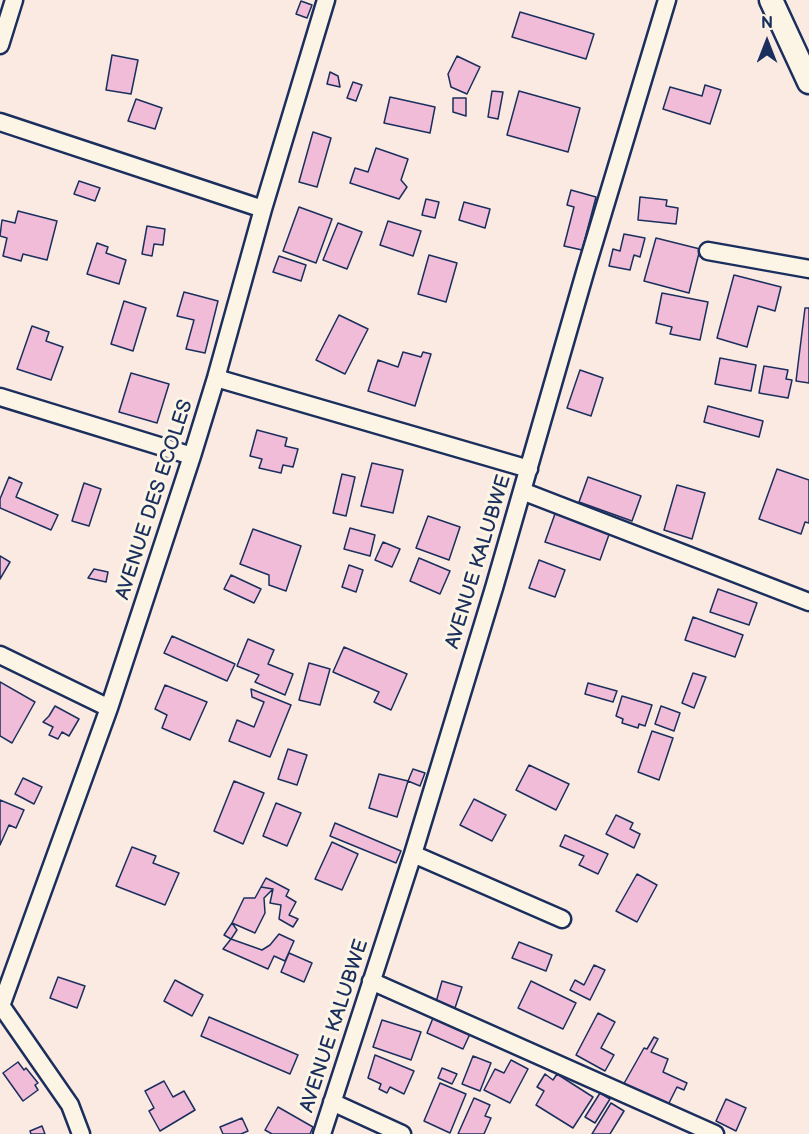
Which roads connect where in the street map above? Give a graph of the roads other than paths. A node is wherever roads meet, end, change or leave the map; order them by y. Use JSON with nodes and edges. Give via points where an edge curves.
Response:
{"nodes":[{"id":1,"x":14,"y":0,"type":"edge"},
{"id":2,"x":326,"y":0,"type":"edge"},
{"id":3,"x":667,"y":0,"type":"edge"},
{"id":4,"x":771,"y":0,"type":"edge"},
{"id":5,"x":0,"y":45,"type":"edge"},
{"id":6,"x":809,"y":82,"type":"edge"},
{"id":7,"x":0,"y":122,"type":"edge"},
{"id":8,"x":263,"y":209,"type":"junction"},
{"id":9,"x":708,"y":251,"type":"dead end"},
{"id":10,"x":809,"y":268,"type":"edge"},
{"id":11,"x":216,"y":378,"type":"junction"},
{"id":12,"x":0,"y":397,"type":"edge"},
{"id":13,"x":192,"y":456,"type":"junction"},
{"id":14,"x":529,"y":469,"type":"junction"},
{"id":15,"x":522,"y":490,"type":"junction"},
{"id":16,"x":809,"y":602,"type":"edge"},
{"id":17,"x":0,"y":655,"type":"edge"},
{"id":18,"x":109,"y":708,"type":"junction"},
{"id":19,"x":413,"y":854,"type":"junction"},
{"id":20,"x":562,"y":919,"type":"dead end"},
{"id":21,"x":371,"y":981,"type":"junction"},
{"id":22,"x":1,"y":1005,"type":"edge"},
{"id":23,"x":332,"y":1102,"type":"junction"},
{"id":24,"x":81,"y":1134,"type":"edge"},
{"id":25,"x":322,"y":1134,"type":"edge"},
{"id":26,"x":402,"y":1134,"type":"edge"},
{"id":27,"x":715,"y":1134,"type":"edge"}],
"edges":[{"from":1,"to":5,"type":"street"},
{"from":2,"to":8,"type":"street","name":"AVENUE DES ECOLES"},
{"from":3,"to":14,"type":"street","name":"AVENUE KALUBWE"},
{"from":4,"to":6,"type":"street"},
{"from":7,"to":8,"type":"street"},
{"from":8,"to":11,"type":"street","name":"AVENUE DES ECOLES"},
{"from":9,"to":10,"type":"street"},
{"from":11,"to":13,"type":"street","name":"AVENUE DES ECOLES"},
{"from":11,"to":14,"type":"street"},
{"from":12,"to":13,"type":"street"},
{"from":13,"to":18,"type":"street","name":"AVENUE DES ECOLES"},
{"from":14,"to":15,"type":"street","name":"AVENUE KALUBWE"},
{"from":15,"to":16,"type":"street"},
{"from":15,"to":19,"type":"street","name":"AVENUE KALUBWE"},
{"from":17,"to":18,"type":"street"},
{"from":18,"to":22,"type":"street","name":"AVENUE DES ECOLES"},
{"from":19,"to":20,"type":"street"},
{"from":19,"to":21,"type":"street","name":"AVENUE KALUBWE"},
{"from":21,"to":23,"type":"street","name":"AVENUE KALUBWE"},
{"from":21,"to":27,"type":"street"},
{"from":22,"to":24,"type":"street","via":[[70,1105]]},
{"from":23,"to":25,"type":"street","name":"AVENUE KALUBWE"},
{"from":23,"to":26,"type":"street"}]}
